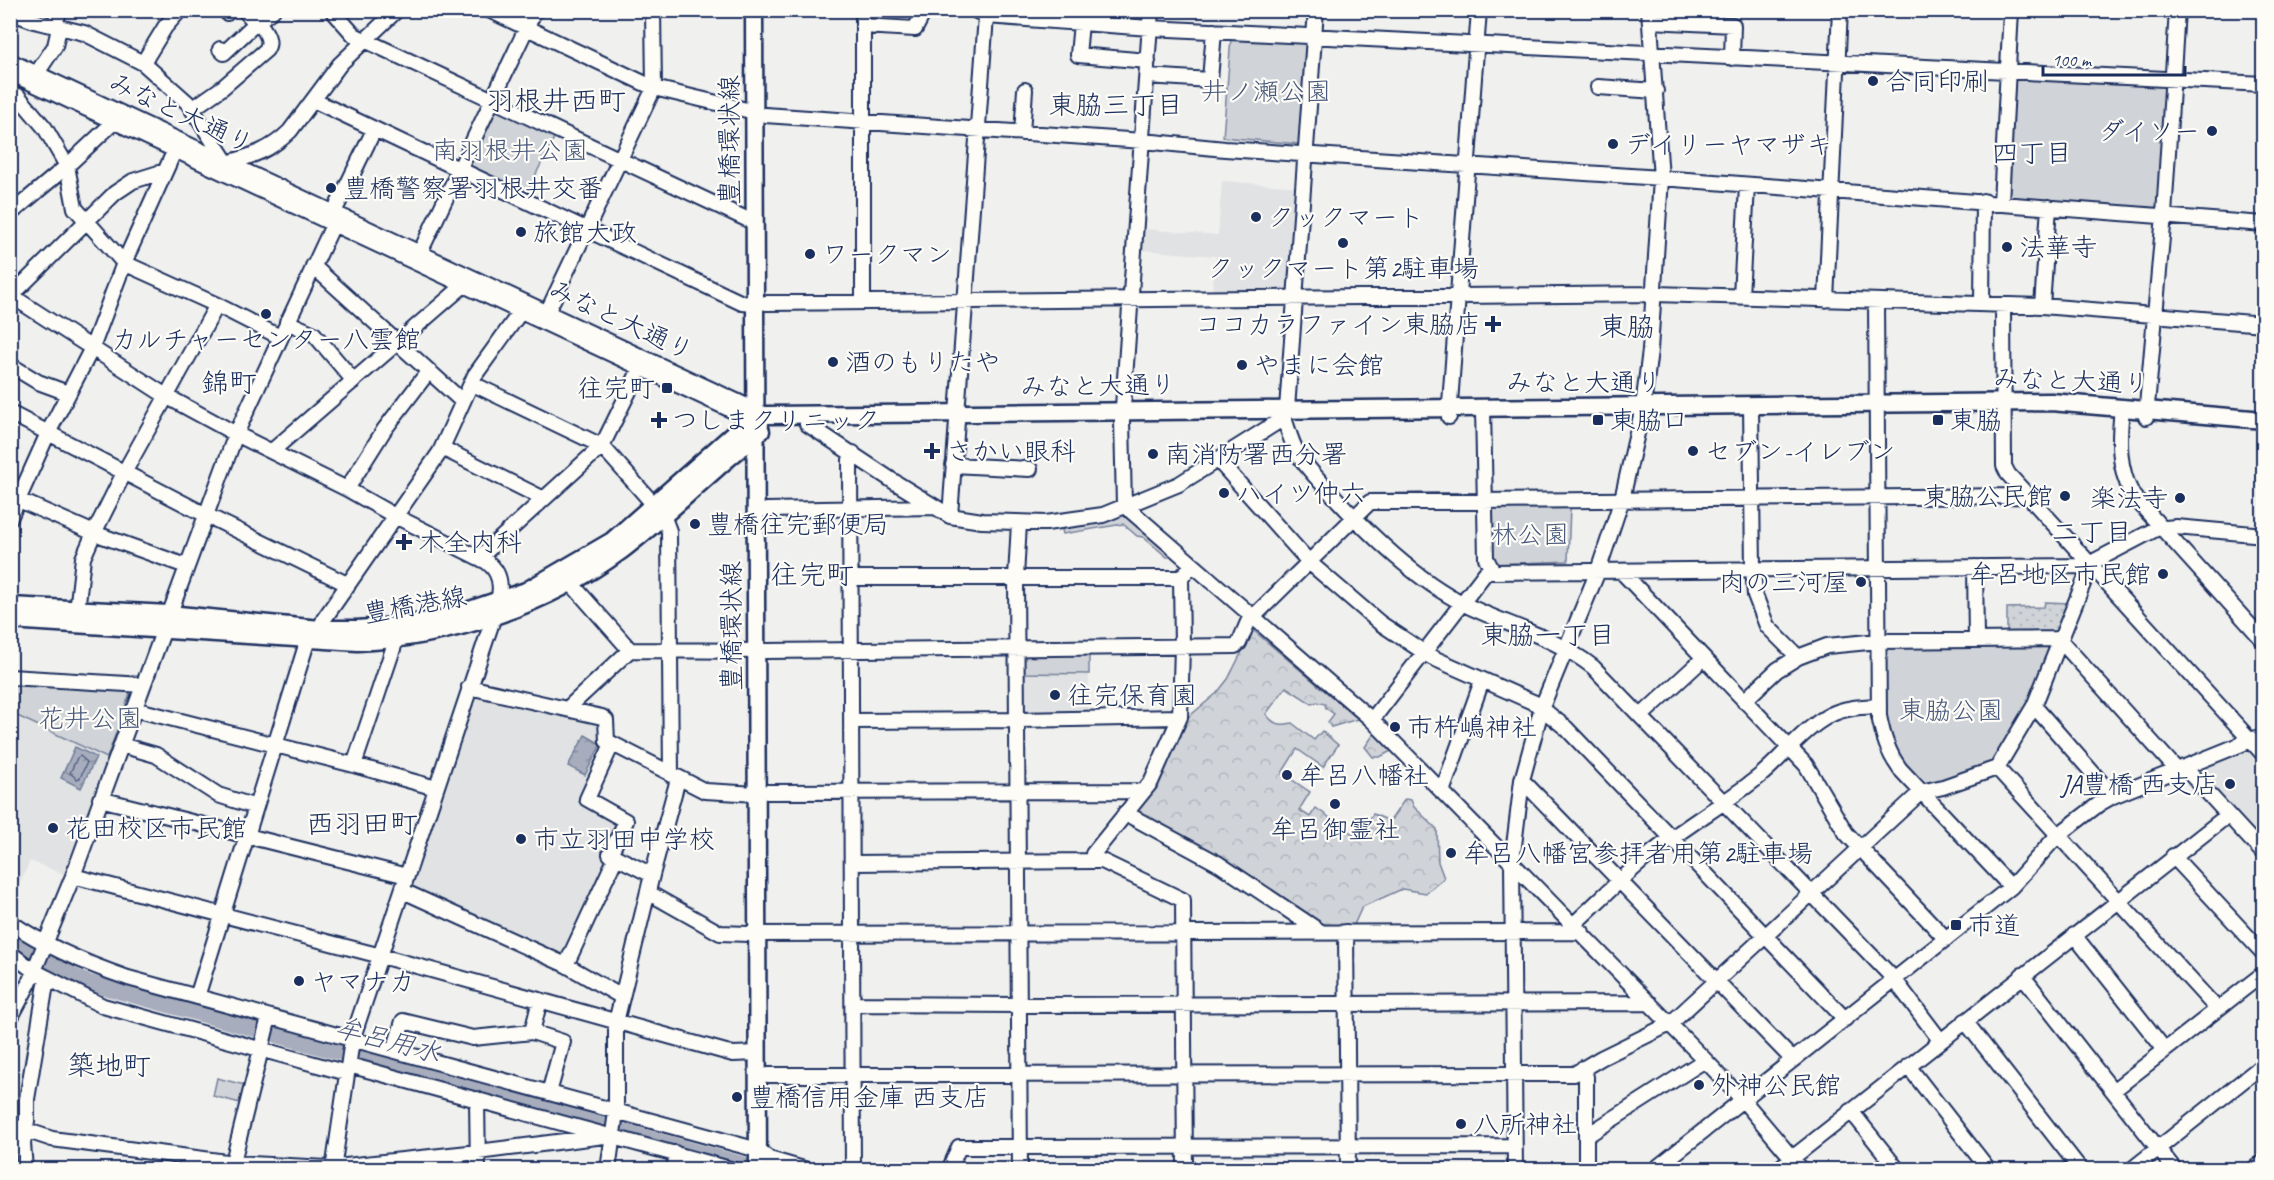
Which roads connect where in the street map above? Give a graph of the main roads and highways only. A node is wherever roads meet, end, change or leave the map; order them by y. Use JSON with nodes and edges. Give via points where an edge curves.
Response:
{"nodes":[{"id":1,"x":754,"y":10,"type":"edge"},
{"id":2,"x":765,"y":10,"type":"edge"},
{"id":3,"x":760,"y":113,"type":"junction"},
{"id":4,"x":761,"y":304,"type":"junction"},
{"id":5,"x":2146,"y":413,"type":"junction"},
{"id":6,"x":957,"y":418,"type":"junction"},
{"id":7,"x":2264,"y":420,"type":"edge"},
{"id":8,"x":760,"y":422,"type":"junction"},
{"id":9,"x":2264,"y":428,"type":"edge"},
{"id":10,"x":659,"y":510,"type":"junction"},
{"id":11,"x":10,"y":606,"type":"edge"},
{"id":12,"x":496,"y":609,"type":"junction"},
{"id":13,"x":10,"y":620,"type":"edge"},
{"id":14,"x":166,"y":622,"type":"junction"},
{"id":15,"x":314,"y":634,"type":"junction"},
{"id":16,"x":762,"y":651,"type":"junction"},
{"id":17,"x":763,"y":934,"type":"junction"},
{"id":18,"x":763,"y":1162,"type":"edge"},
{"id":19,"x":2264,"y":1163,"type":"edge"},
{"id":20,"x":2255,"y":1170,"type":"edge"}],
"edges":[{"from":1,"to":3,"type":"main road","name":"豊橋環状線"},
{"from":2,"to":3,"type":"main road","name":"豊橋環状線"},
{"from":3,"to":4,"type":"main road","name":"豊橋環状線"},
{"from":3,"to":4,"type":"main road","name":"豊橋環状線","via":[[755,223]]},
{"from":4,"to":8,"type":"main road","name":"豊橋環状線"},
{"from":5,"to":6,"type":"main road","name":"みなと大通り","via":[[1876,407]]},
{"from":5,"to":7,"type":"main road","name":"みなと大通り"},
{"from":5,"to":9,"type":"main road","name":"みなと大通り"},
{"from":6,"to":8,"type":"main road","name":"みなと大通り"},
{"from":6,"to":8,"type":"main road","name":"みなと大通り"},
{"from":8,"to":10,"type":"main road","name":"豊橋港線"},
{"from":8,"to":16,"type":"main road","name":"豊橋環状線"},
{"from":8,"to":16,"type":"main road","name":"豊橋環状線","via":[[766,510]]},
{"from":10,"to":12,"type":"main road","name":"豊橋港線"},
{"from":10,"to":12,"type":"main road","name":"豊橋港線","via":[[621,550],[570,582]]},
{"from":11,"to":14,"type":"main road","name":"豊橋港線"},
{"from":12,"to":15,"type":"main road","name":"豊橋港線","via":[[397,626]]},
{"from":12,"to":15,"type":"main road","name":"豊橋港線","via":[[449,630],[396,640],[358,642]]},
{"from":13,"to":14,"type":"main road","name":"豊橋港線"},
{"from":14,"to":15,"type":"main road","name":"豊橋港線"},
{"from":16,"to":17,"type":"main road","name":"豊橋環状線"},
{"from":17,"to":18,"type":"main road","name":"豊橋環状線","via":[[758,1053]]},
{"from":17,"to":18,"type":"main road","name":"豊橋環状線","via":[[768,1075]]},
{"from":19,"to":20,"type":"main road"}]}
